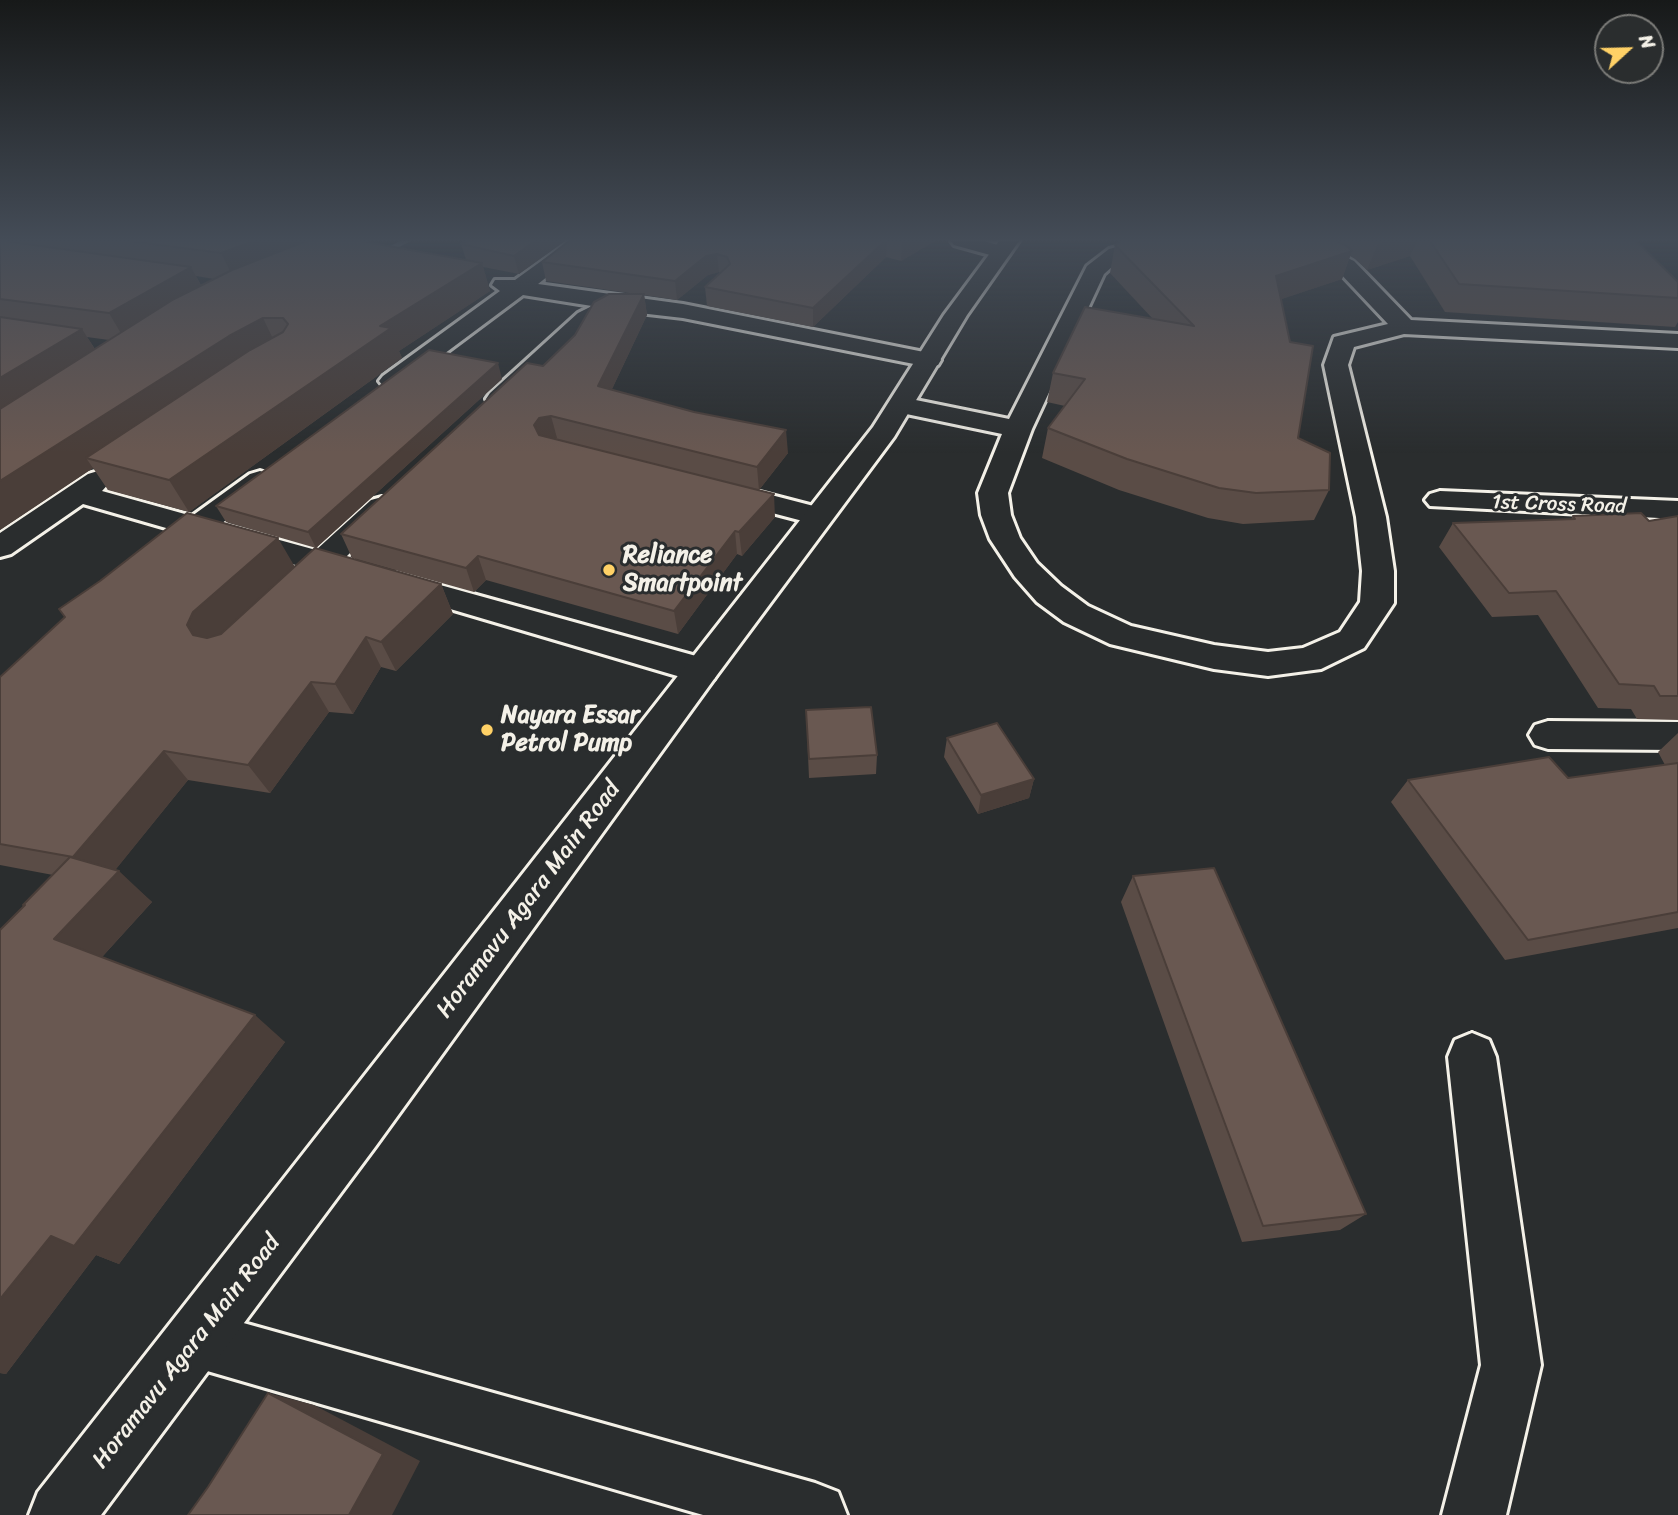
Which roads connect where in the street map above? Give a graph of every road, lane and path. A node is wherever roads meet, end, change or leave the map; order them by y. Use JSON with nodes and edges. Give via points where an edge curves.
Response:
{"nodes":[{"id":1,"x":486,"y":312,"type":"edge"},
{"id":2,"x":598,"y":312,"type":"edge"},
{"id":3,"x":687,"y":312,"type":"edge"},
{"id":4,"x":958,"y":312,"type":"edge"},
{"id":5,"x":1075,"y":312,"type":"edge"},
{"id":6,"x":1390,"y":312,"type":"edge"},
{"id":7,"x":1404,"y":327,"type":"junction"},
{"id":8,"x":1678,"y":341,"type":"edge"},
{"id":9,"x":929,"y":360,"type":"junction"},
{"id":10,"x":374,"y":395,"type":"edge"},
{"id":11,"x":901,"y":405,"type":"junction"},
{"id":12,"x":485,"y":412,"type":"edge"},
{"id":13,"x":1018,"y":429,"type":"junction"},
{"id":14,"x":285,"y":461,"type":"edge"},
{"id":15,"x":122,"y":463,"type":"edge"},
{"id":16,"x":700,"y":486,"type":"edge"},
{"id":17,"x":403,"y":487,"type":"edge"},
{"id":18,"x":78,"y":493,"type":"junction"},
{"id":19,"x":1440,"y":500,"type":"dead end"},
{"id":20,"x":1678,"y":510,"type":"edge"},
{"id":21,"x":818,"y":516,"type":"junction"},
{"id":22,"x":196,"y":527,"type":"junction"},
{"id":23,"x":0,"y":547,"type":"edge"},
{"id":24,"x":322,"y":562,"type":"junction"},
{"id":25,"x":141,"y":568,"type":"edge"},
{"id":26,"x":275,"y":607,"type":"edge"},
{"id":27,"x":701,"y":670,"type":"junction"},
{"id":28,"x":1548,"y":735,"type":"dead end"},
{"id":29,"x":1678,"y":736,"type":"edge"},
{"id":30,"x":1472,"y":1057,"type":"dead end"},
{"id":31,"x":197,"y":1339,"type":"junction"},
{"id":32,"x":61,"y":1515,"type":"edge"},
{"id":33,"x":815,"y":1515,"type":"edge"},
{"id":34,"x":1474,"y":1515,"type":"edge"}],
"edges":[{"from":1,"to":10,"type":"street"},
{"from":2,"to":12,"type":"street"},
{"from":3,"to":9,"type":"street"},
{"from":4,"to":9,"type":"street","name":"Horamavu Agara Main Road"},
{"from":5,"to":13,"type":"street"},
{"from":6,"to":7,"type":"street"},
{"from":7,"to":8,"type":"street"},
{"from":7,"to":13,"type":"street","via":[[1343,342],[1336,365],[1371,517],[1377,603],[1353,640],[1309,660],[1268,664],[1122,636],[1076,614],[1049,594],[1005,539],[996,515],[993,493]]},
{"from":9,"to":11,"type":"street","name":"Horamavu Agara Main Road"},
{"from":11,"to":13,"type":"street"},
{"from":11,"to":21,"type":"street","name":"Horamavu Agara Main Road"},
{"from":14,"to":22,"type":"street"},
{"from":15,"to":18,"type":"street"},
{"from":16,"to":21,"type":"street"},
{"from":17,"to":24,"type":"street"},
{"from":18,"to":22,"type":"street"},
{"from":18,"to":23,"type":"street"},
{"from":19,"to":20,"type":"street","name":"1st Cross Road"},
{"from":21,"to":27,"type":"street","name":"Horamavu Agara Main Road"},
{"from":22,"to":24,"type":"street"},
{"from":22,"to":25,"type":"street"},
{"from":24,"to":26,"type":"street"},
{"from":24,"to":27,"type":"street"},
{"from":27,"to":31,"type":"street","name":"Horamavu Agara Main Road"},
{"from":28,"to":29,"type":"street"},
{"from":30,"to":34,"type":"street","via":[[1511,1365]]},
{"from":31,"to":32,"type":"street","name":"Horamavu Agara Main Road"},
{"from":31,"to":33,"type":"street"}]}
